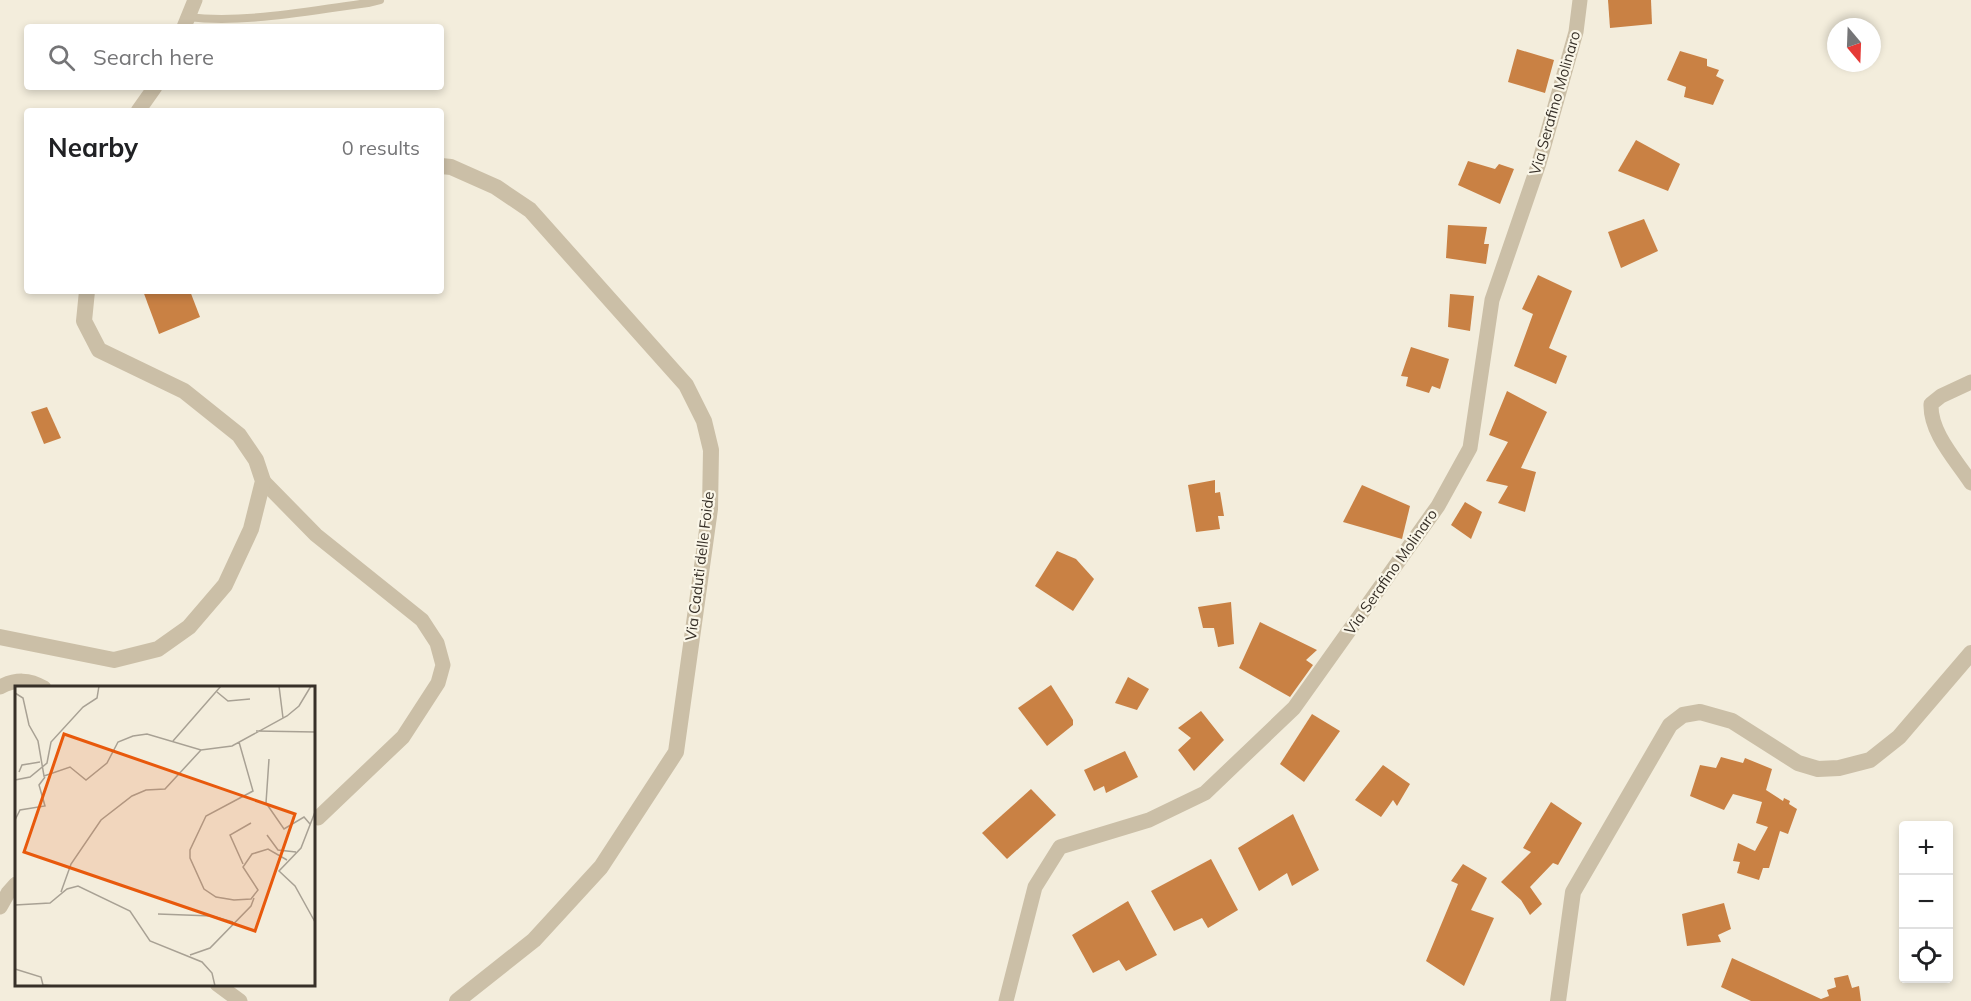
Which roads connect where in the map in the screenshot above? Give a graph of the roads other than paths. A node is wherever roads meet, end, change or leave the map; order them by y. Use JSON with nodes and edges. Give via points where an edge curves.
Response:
{"nodes":[{"id":1,"x":195,"y":0,"type":"edge"},
{"id":2,"x":380,"y":0,"type":"edge"},
{"id":3,"x":1580,"y":0,"type":"edge"},
{"id":4,"x":186,"y":22,"type":"edge"},
{"id":5,"x":153,"y":90,"type":"edge"},
{"id":6,"x":140,"y":108,"type":"edge"},
{"id":7,"x":444,"y":166,"type":"edge"},
{"id":8,"x":87,"y":294,"type":"edge"},
{"id":9,"x":1971,"y":382,"type":"edge"},
{"id":10,"x":263,"y":481,"type":"junction"},
{"id":11,"x":1971,"y":483,"type":"edge"},
{"id":12,"x":0,"y":637,"type":"edge"},
{"id":13,"x":1971,"y":653,"type":"edge"},
{"id":14,"x":42,"y":686,"type":"edge"},
{"id":15,"x":0,"y":687,"type":"edge"},
{"id":16,"x":318,"y":818,"type":"dead end"},
{"id":17,"x":15,"y":885,"type":"edge"},
{"id":18,"x":0,"y":907,"type":"edge"},
{"id":19,"x":220,"y":986,"type":"edge"},
{"id":20,"x":240,"y":1001,"type":"edge"},
{"id":21,"x":456,"y":1001,"type":"edge"},
{"id":22,"x":1006,"y":1001,"type":"edge"},
{"id":23,"x":1558,"y":1001,"type":"edge"}],
"edges":[{"from":1,"to":4,"type":"street"},
{"from":2,"to":4,"type":"lane"},
{"from":3,"to":22,"type":"street","name":"Via Serafino Molinaro","via":[[1576,32],[1539,163],[1492,300],[1470,448],[1438,506],[1294,708],[1205,793],[1149,820],[1060,847],[1035,887]]},
{"from":5,"to":6,"type":"street"},
{"from":7,"to":21,"type":"street","name":"Via Caduti delle Foide","via":[[496,187],[530,210],[686,385],[704,421],[711,450],[710,509],[676,752],[601,867],[534,940]]},
{"from":8,"to":10,"type":"street","via":[[84,321],[99,350],[184,391],[239,435]]},
{"from":9,"to":11,"type":"street","via":[[1931,404],[1930,415]]},
{"from":10,"to":12,"type":"street","via":[[251,529],[225,585],[189,627],[158,649],[114,660]]},
{"from":10,"to":16,"type":"street","via":[[316,535],[422,620],[437,643],[443,665],[438,683],[403,737]]},
{"from":13,"to":23,"type":"street","via":[[1899,737],[1870,760],[1839,768],[1818,770],[1798,763],[1732,721],[1700,712],[1683,715],[1670,725],[1573,892]]},
{"from":14,"to":15,"type":"street","via":[[20,680]]},
{"from":17,"to":18,"type":"street"},
{"from":19,"to":20,"type":"street"}]}
